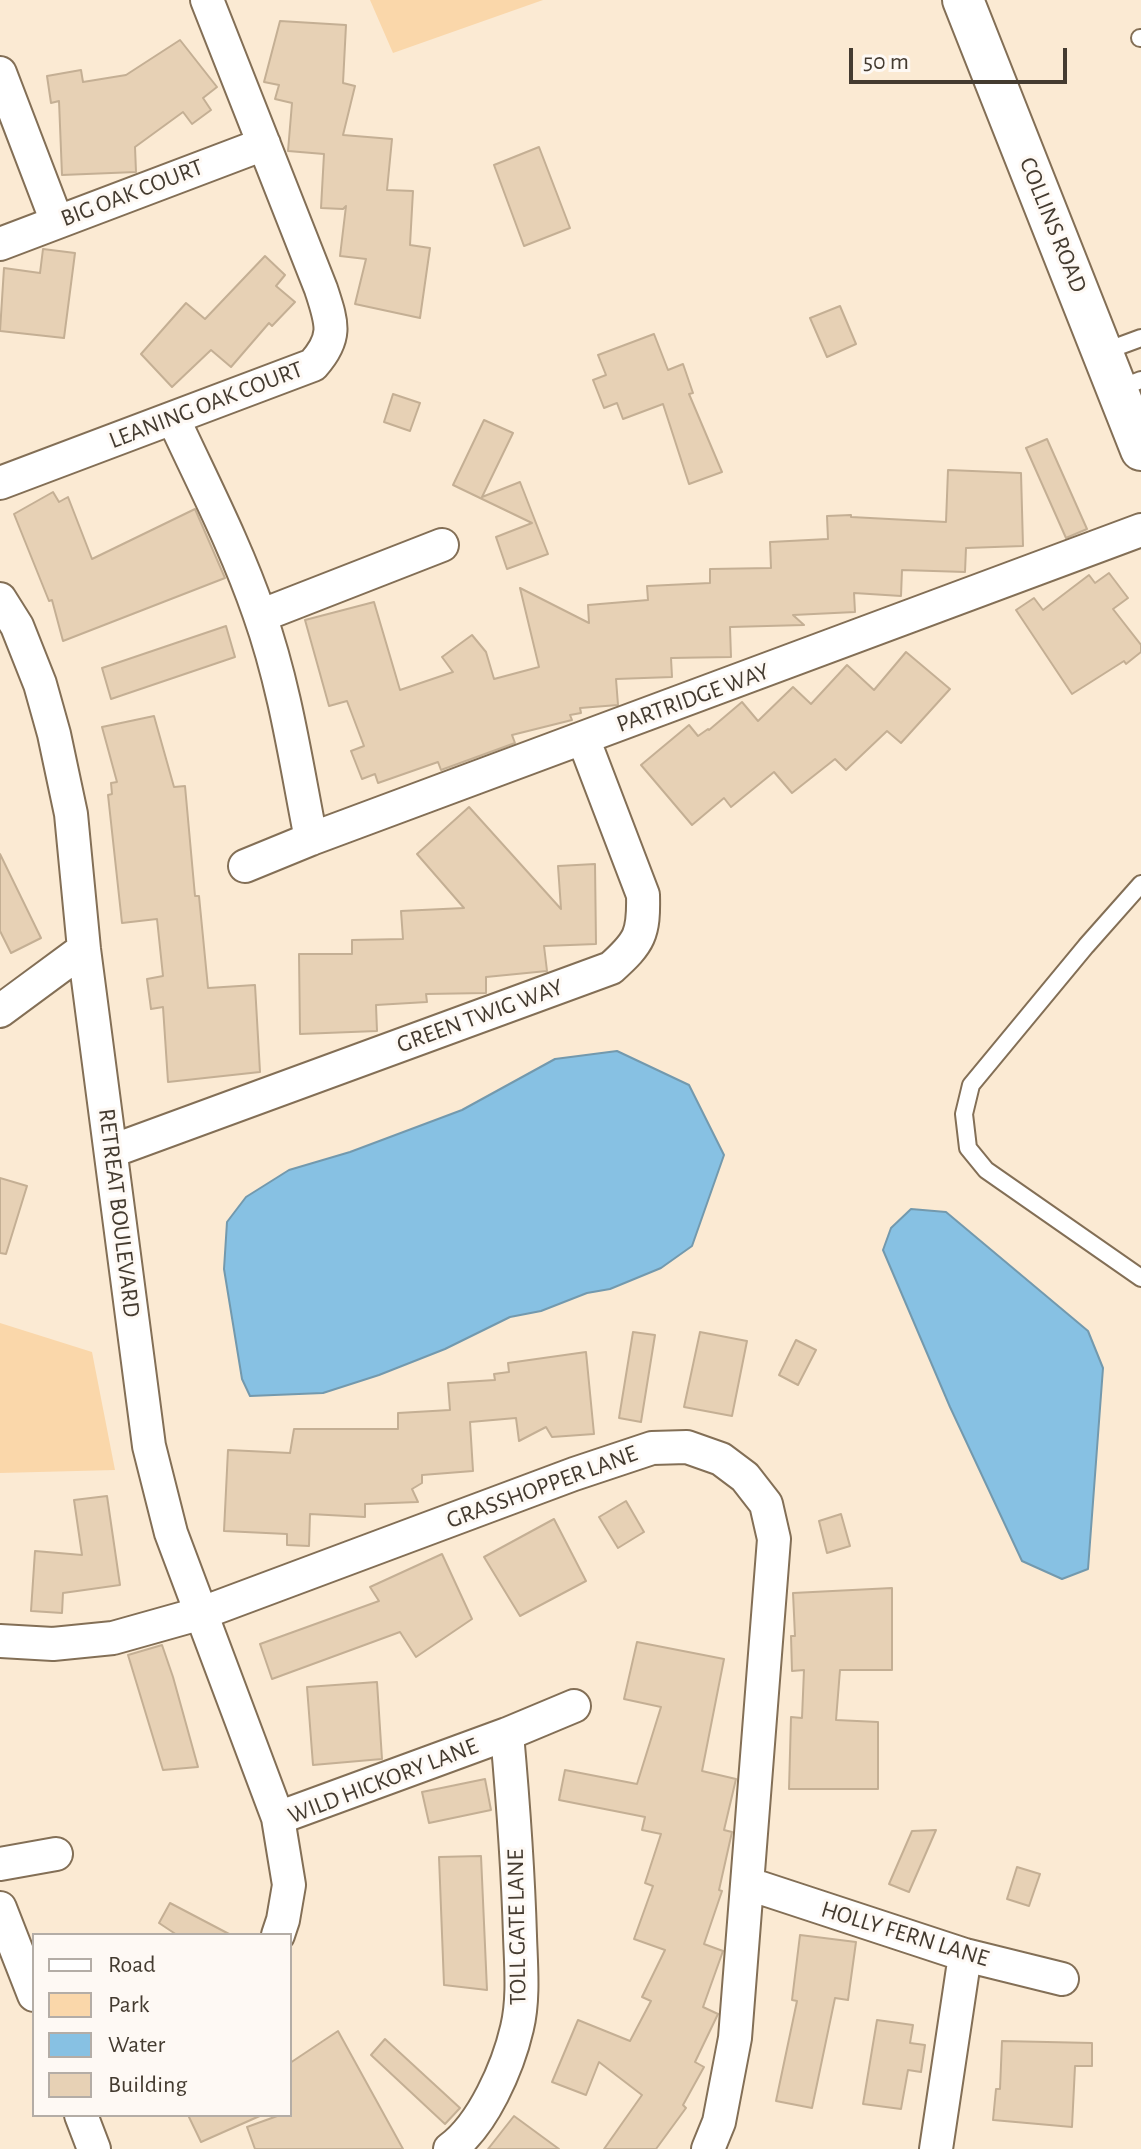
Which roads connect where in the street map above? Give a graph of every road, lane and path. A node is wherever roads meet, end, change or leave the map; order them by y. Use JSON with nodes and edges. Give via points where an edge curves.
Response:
{"nodes":[{"id":1,"x":207,"y":0,"type":"edge"},
{"id":2,"x":963,"y":0,"type":"edge"},
{"id":3,"x":0,"y":73,"type":"edge"},
{"id":4,"x":264,"y":144,"type":"junction"},
{"id":5,"x":57,"y":222,"type":"junction"},
{"id":6,"x":0,"y":244,"type":"edge"},
{"id":7,"x":1141,"y":338,"type":"edge"},
{"id":8,"x":1103,"y":352,"type":"junction"},
{"id":9,"x":1130,"y":385,"type":"edge"},
{"id":10,"x":173,"y":418,"type":"junction"},
{"id":11,"x":1141,"y":450,"type":"edge"},
{"id":12,"x":0,"y":483,"type":"edge"},
{"id":13,"x":1141,"y":530,"type":"edge"},
{"id":14,"x":442,"y":545,"type":"dead end"},
{"id":15,"x":0,"y":599,"type":"edge"},
{"id":16,"x":260,"y":616,"type":"junction"},
{"id":17,"x":583,"y":738,"type":"junction"},
{"id":18,"x":311,"y":839,"type":"junction"},
{"id":19,"x":245,"y":866,"type":"dead end"},
{"id":20,"x":1141,"y":884,"type":"edge"},
{"id":21,"x":84,"y":949,"type":"junction"},
{"id":22,"x":0,"y":1011,"type":"edge"},
{"id":23,"x":112,"y":1151,"type":"junction"},
{"id":24,"x":1141,"y":1278,"type":"edge"},
{"id":25,"x":202,"y":1613,"type":"junction"},
{"id":26,"x":0,"y":1641,"type":"edge"},
{"id":27,"x":574,"y":1706,"type":"dead end"},
{"id":28,"x":507,"y":1734,"type":"junction"},
{"id":29,"x":278,"y":1818,"type":"junction"},
{"id":30,"x":56,"y":1854,"type":"dead end"},
{"id":31,"x":0,"y":1864,"type":"edge"},
{"id":32,"x":749,"y":1884,"type":"junction"},
{"id":33,"x":0,"y":1908,"type":"edge"},
{"id":34,"x":279,"y":1933,"type":"edge"},
{"id":35,"x":965,"y":1955,"type":"junction"},
{"id":36,"x":1062,"y":1979,"type":"dead end"},
{"id":37,"x":32,"y":1990,"type":"edge"},
{"id":38,"x":82,"y":2117,"type":"edge"},
{"id":39,"x":454,"y":2148,"type":"edge"},
{"id":40,"x":94,"y":2149,"type":"edge"},
{"id":41,"x":708,"y":2149,"type":"edge"},
{"id":42,"x":936,"y":2149,"type":"edge"}],
"edges":[{"from":1,"to":4,"type":"street","name":"LEANING OAK COURT"},
{"from":2,"to":8,"type":"street","name":"COLLINS ROAD"},
{"from":3,"to":5,"type":"street"},
{"from":4,"to":5,"type":"street","name":"BIG OAK COURT"},
{"from":4,"to":10,"type":"street","name":"LEANING OAK COURT","via":[[331,319],[328,348],[313,365]]},
{"from":5,"to":6,"type":"street","name":"BIG OAK COURT"},
{"from":7,"to":8,"type":"lane"},
{"from":8,"to":9,"type":"street","name":"COLLINS ROAD"},
{"from":9,"to":11,"type":"street","name":"COLLINS ROAD"},
{"from":10,"to":12,"type":"street","name":"LEANING OAK COURT"},
{"from":10,"to":16,"type":"street"},
{"from":13,"to":17,"type":"street","name":"PARTRIDGE WAY"},
{"from":14,"to":16,"type":"street"},
{"from":15,"to":21,"type":"street","name":"RETREAT BOULEVARD","via":[[17,626],[54,734],[71,814]]},
{"from":16,"to":18,"type":"street","via":[[287,715]]},
{"from":17,"to":18,"type":"street","name":"PARTRIDGE WAY"},
{"from":17,"to":23,"type":"street","name":"GREEN TWIG WAY","via":[[643,895],[644,922],[634,947],[611,968]]},
{"from":18,"to":19,"type":"street","name":"PARTRIDGE WAY"},
{"from":20,"to":24,"type":"lane","via":[[971,1085],[964,1114],[968,1148],[986,1170]]},
{"from":21,"to":22,"type":"street"},
{"from":21,"to":23,"type":"street","name":"RETREAT BOULEVARD"},
{"from":23,"to":25,"type":"street","name":"RETREAT BOULEVARD","via":[[149,1446],[171,1533]]},
{"from":25,"to":26,"type":"street","name":"GRASSHOPPER LANE","via":[[113,1638],[53,1644]]},
{"from":25,"to":29,"type":"street","name":"RETREAT BOULEVARD"},
{"from":25,"to":32,"type":"street","name":"GRASSHOPPER LANE","via":[[652,1448],[687,1447],[721,1459],[745,1477],[766,1504],[774,1539]]},
{"from":27,"to":28,"type":"street","name":"WILD HICKORY LANE"},
{"from":28,"to":29,"type":"street","name":"WILD HICKORY LANE"},
{"from":28,"to":39,"type":"street","name":"TOLL GATE LANE","via":[[518,1866],[518,2026],[485,2108]]},
{"from":29,"to":34,"type":"street","name":"WILD HICKORY LANE","via":[[289,1885]]},
{"from":30,"to":31,"type":"street"},
{"from":32,"to":35,"type":"street","name":"HOLLY FERN LANE"},
{"from":32,"to":41,"type":"street","name":"GRASSHOPPER LANE","via":[[735,2038],[719,2122]]},
{"from":33,"to":37,"type":"street"},
{"from":35,"to":36,"type":"street","name":"HOLLY FERN LANE"},
{"from":35,"to":42,"type":"street"},
{"from":38,"to":40,"type":"street"}]}
